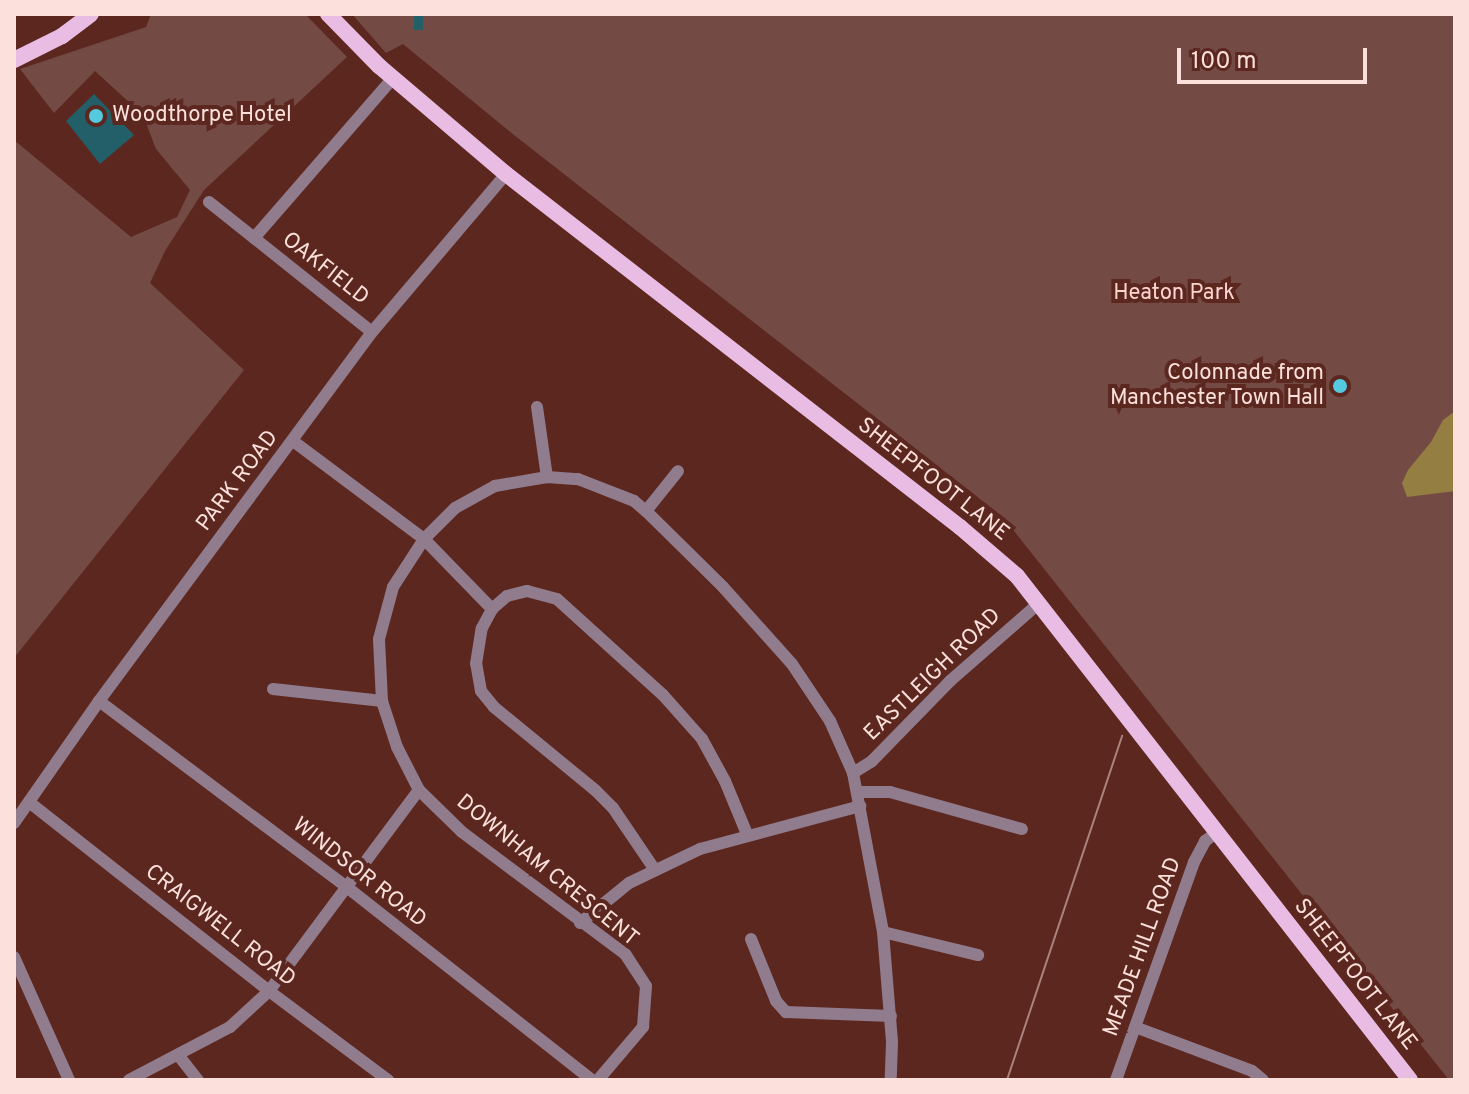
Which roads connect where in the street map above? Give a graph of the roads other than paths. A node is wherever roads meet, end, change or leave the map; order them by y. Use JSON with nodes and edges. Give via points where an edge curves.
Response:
{"nodes":[{"id":1,"x":91,"y":14,"type":"edge"},
{"id":2,"x":328,"y":14,"type":"edge"},
{"id":3,"x":14,"y":60,"type":"edge"},
{"id":4,"x":393,"y":78,"type":"junction"},
{"id":5,"x":506,"y":174,"type":"junction"},
{"id":6,"x":209,"y":202,"type":"dead end"},
{"id":7,"x":254,"y":238,"type":"junction"},
{"id":8,"x":372,"y":332,"type":"junction"},
{"id":9,"x":537,"y":407,"type":"dead end"},
{"id":10,"x":293,"y":441,"type":"junction"},
{"id":11,"x":678,"y":471,"type":"dead end"},
{"id":12,"x":547,"y":477,"type":"junction"},
{"id":13,"x":646,"y":511,"type":"junction"},
{"id":14,"x":424,"y":539,"type":"junction"},
{"id":15,"x":1039,"y":603,"type":"junction"},
{"id":16,"x":492,"y":609,"type":"junction"},
{"id":17,"x":273,"y":689,"type":"dead end"},
{"id":18,"x":99,"y":701,"type":"junction"},
{"id":19,"x":382,"y":701,"type":"junction"},
{"id":20,"x":853,"y":773,"type":"junction"},
{"id":21,"x":419,"y":790,"type":"junction"},
{"id":22,"x":857,"y":792,"type":"junction"},
{"id":23,"x":29,"y":802,"type":"junction"},
{"id":24,"x":860,"y":806,"type":"junction"},
{"id":25,"x":14,"y":823,"type":"edge"},
{"id":26,"x":1022,"y":829,"type":"dead end"},
{"id":27,"x":1216,"y":833,"type":"junction"},
{"id":28,"x":747,"y":834,"type":"junction"},
{"id":29,"x":655,"y":870,"type":"junction"},
{"id":30,"x":348,"y":888,"type":"junction"},
{"id":31,"x":580,"y":923,"type":"junction"},
{"id":32,"x":883,"y":932,"type":"junction"},
{"id":33,"x":751,"y":939,"type":"dead end"},
{"id":34,"x":978,"y":955,"type":"dead end"},
{"id":35,"x":14,"y":957,"type":"edge"},
{"id":36,"x":269,"y":991,"type":"junction"},
{"id":37,"x":891,"y":1016,"type":"junction"},
{"id":38,"x":1135,"y":1027,"type":"junction"},
{"id":39,"x":179,"y":1056,"type":"junction"},
{"id":40,"x":69,"y":1080,"type":"edge"},
{"id":41,"x":129,"y":1080,"type":"edge"},
{"id":42,"x":198,"y":1080,"type":"edge"},
{"id":43,"x":388,"y":1080,"type":"edge"},
{"id":44,"x":592,"y":1080,"type":"edge"},
{"id":45,"x":598,"y":1080,"type":"edge"},
{"id":46,"x":891,"y":1080,"type":"edge"},
{"id":47,"x":1116,"y":1080,"type":"edge"},
{"id":48,"x":1263,"y":1080,"type":"edge"},
{"id":49,"x":1410,"y":1080,"type":"edge"}],
"edges":[{"from":1,"to":3,"type":"main road","via":[[62,36]]},
{"from":2,"to":4,"type":"main road","name":"SHEEPFOOT LANE"},
{"from":4,"to":5,"type":"main road","name":"SHEEPFOOT LANE"},
{"from":4,"to":7,"type":"street"},
{"from":5,"to":8,"type":"street","name":"PARK ROAD"},
{"from":5,"to":15,"type":"main road","name":"SHEEPFOOT LANE","via":[[960,527]]},
{"from":6,"to":7,"type":"street","name":"OAKFIELD"},
{"from":7,"to":8,"type":"street","name":"OAKFIELD"},
{"from":8,"to":10,"type":"street","name":"PARK ROAD"},
{"from":9,"to":12,"type":"street"},
{"from":10,"to":14,"type":"street"},
{"from":10,"to":18,"type":"street","name":"PARK ROAD"},
{"from":11,"to":13,"type":"street"},
{"from":12,"to":13,"type":"street","name":"DOWNHAM CRESCENT","via":[[578,479]]},
{"from":12,"to":14,"type":"street","name":"DOWNHAM CRESCENT","via":[[495,486],[455,508]]},
{"from":13,"to":20,"type":"street","name":"DOWNHAM CRESCENT","via":[[792,664],[830,721]]},
{"from":14,"to":16,"type":"street"},
{"from":14,"to":19,"type":"street","name":"DOWNHAM CRESCENT","via":[[393,587],[379,639]]},
{"from":15,"to":20,"type":"street","name":"EASTLEIGH ROAD"},
{"from":15,"to":27,"type":"main road","name":"SHEEPFOOT LANE"},
{"from":16,"to":28,"type":"street","via":[[516,592],[540,593],[557,599],[614,648],[702,739]]},
{"from":16,"to":29,"type":"street","via":[[477,644],[481,691],[613,808]]},
{"from":17,"to":19,"type":"street"},
{"from":18,"to":23,"type":"street","name":"PARK ROAD"},
{"from":18,"to":30,"type":"street","name":"WINDSOR ROAD"},
{"from":19,"to":21,"type":"street","name":"DOWNHAM CRESCENT"},
{"from":20,"to":22,"type":"street","name":"DOWNHAM CRESCENT"},
{"from":21,"to":30,"type":"street"},
{"from":21,"to":31,"type":"street","name":"DOWNHAM CRESCENT","via":[[462,832]]},
{"from":22,"to":24,"type":"street","name":"DOWNHAM CRESCENT"},
{"from":22,"to":26,"type":"street","via":[[890,792]]},
{"from":23,"to":25,"type":"street","name":"PARK ROAD"},
{"from":23,"to":36,"type":"street","name":"CRAIGWELL ROAD"},
{"from":24,"to":28,"type":"street"},
{"from":24,"to":32,"type":"street","name":"DOWNHAM CRESCENT"},
{"from":27,"to":38,"type":"street","name":"MEADE HILL ROAD","via":[[1194,862]]},
{"from":27,"to":49,"type":"main road","name":"SHEEPFOOT LANE"},
{"from":28,"to":29,"type":"street"},
{"from":29,"to":31,"type":"street","via":[[629,883]]},
{"from":30,"to":36,"type":"street"},
{"from":30,"to":44,"type":"street","name":"WINDSOR ROAD"},
{"from":31,"to":45,"type":"street","name":"DOWNHAM CRESCENT","via":[[625,954],[646,986],[643,1027]]},
{"from":32,"to":34,"type":"street"},
{"from":32,"to":37,"type":"street","name":"DOWNHAM CRESCENT"},
{"from":33,"to":37,"type":"street","via":[[776,1001],[786,1012]]},
{"from":35,"to":40,"type":"street"},
{"from":36,"to":39,"type":"street","via":[[230,1027]]},
{"from":36,"to":43,"type":"street","name":"CRAIGWELL ROAD"},
{"from":37,"to":46,"type":"street","name":"DOWNHAM CRESCENT"},
{"from":38,"to":47,"type":"street","name":"MEADE HILL ROAD"},
{"from":38,"to":48,"type":"street","via":[[1252,1071]]},
{"from":39,"to":41,"type":"street"},
{"from":39,"to":42,"type":"street"}]}
